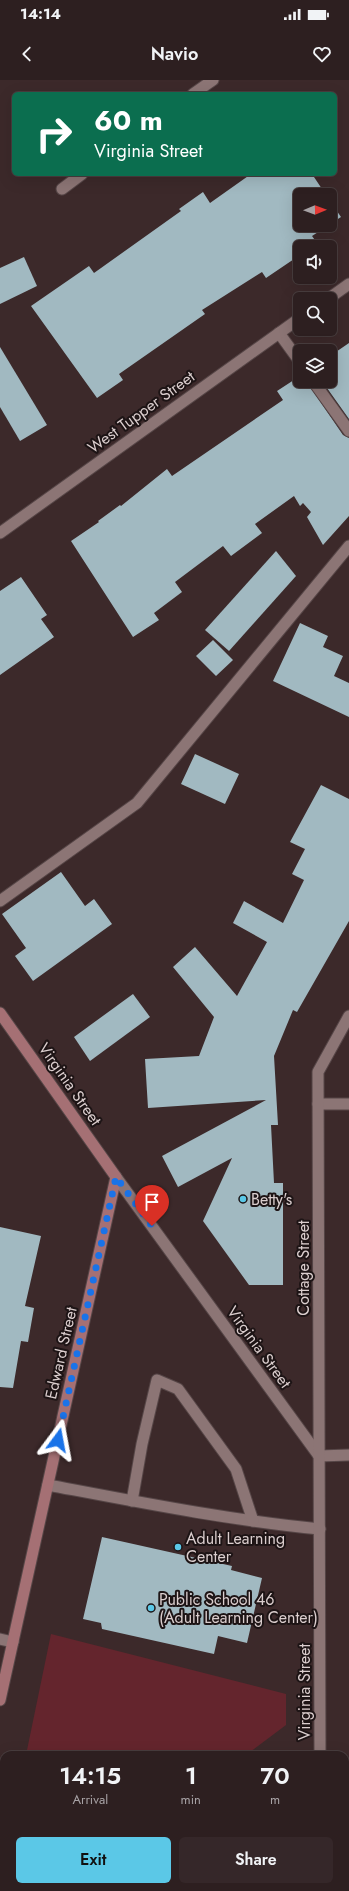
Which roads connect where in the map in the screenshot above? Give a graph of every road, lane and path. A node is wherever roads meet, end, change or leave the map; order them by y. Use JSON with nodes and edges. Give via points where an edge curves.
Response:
{"nodes":[{"id":1,"x":213,"y":80,"type":"edge"},
{"id":2,"x":196,"y":92,"type":"edge"},
{"id":3,"x":79,"y":176,"type":"edge"},
{"id":4,"x":62,"y":189,"type":"dead end"},
{"id":5,"x":349,"y":284,"type":"edge"},
{"id":6,"x":337,"y":293,"type":"edge"},
{"id":7,"x":293,"y":323,"type":"edge"},
{"id":8,"x":279,"y":333,"type":"junction"},
{"id":9,"x":293,"y":352,"type":"edge"},
{"id":10,"x":319,"y":388,"type":"edge"},
{"id":11,"x":349,"y":431,"type":"edge"},
{"id":12,"x":0,"y":533,"type":"edge"},
{"id":13,"x":349,"y":546,"type":"edge"},
{"id":14,"x":0,"y":900,"type":"edge"},
{"id":15,"x":0,"y":1013,"type":"edge"},
{"id":16,"x":349,"y":1016,"type":"edge"},
{"id":17,"x":318,"y":1104,"type":"junction"},
{"id":18,"x":349,"y":1104,"type":"edge"},
{"id":19,"x":116,"y":1177,"type":"junction"},
{"id":20,"x":349,"y":1455,"type":"edge"},
{"id":21,"x":319,"y":1456,"type":"junction"},
{"id":22,"x":48,"y":1485,"type":"junction"},
{"id":23,"x":132,"y":1501,"type":"junction"},
{"id":24,"x":253,"y":1521,"type":"junction"},
{"id":25,"x":320,"y":1529,"type":"junction"},
{"id":26,"x":0,"y":1639,"type":"edge"},
{"id":27,"x":13,"y":1642,"type":"junction"},
{"id":28,"x":0,"y":1700,"type":"edge"},
{"id":29,"x":320,"y":1751,"type":"edge"}],
"edges":[{"from":1,"to":2,"type":"street"},
{"from":3,"to":4,"type":"street"},
{"from":5,"to":6,"type":"street"},
{"from":7,"to":8,"type":"street","name":"West Tupper Street"},
{"from":8,"to":9,"type":"street"},
{"from":8,"to":12,"type":"street","name":"West Tupper Street"},
{"from":10,"to":11,"type":"street"},
{"from":13,"to":14,"type":"street","via":[[137,803]]},
{"from":15,"to":19,"type":"main road","name":"Virginia Street"},
{"from":16,"to":17,"type":"street","name":"Cottage Street","via":[[318,1072]]},
{"from":17,"to":18,"type":"street"},
{"from":17,"to":21,"type":"street","name":"Cottage Street"},
{"from":19,"to":21,"type":"street","name":"Virginia Street"},
{"from":19,"to":22,"type":"main road","name":"Edward Street"},
{"from":20,"to":21,"type":"street"},
{"from":21,"to":25,"type":"street","name":"Virginia Street"},
{"from":22,"to":23,"type":"street"},
{"from":22,"to":27,"type":"main road","name":"Edward Street"},
{"from":23,"to":24,"type":"street"},
{"from":23,"to":24,"type":"street","via":[[157,1380],[178,1389],[236,1469]]},
{"from":24,"to":25,"type":"street"},
{"from":25,"to":29,"type":"street","name":"Virginia Street"},
{"from":26,"to":27,"type":"street"},
{"from":27,"to":28,"type":"main road","name":"Edward Street"}]}
